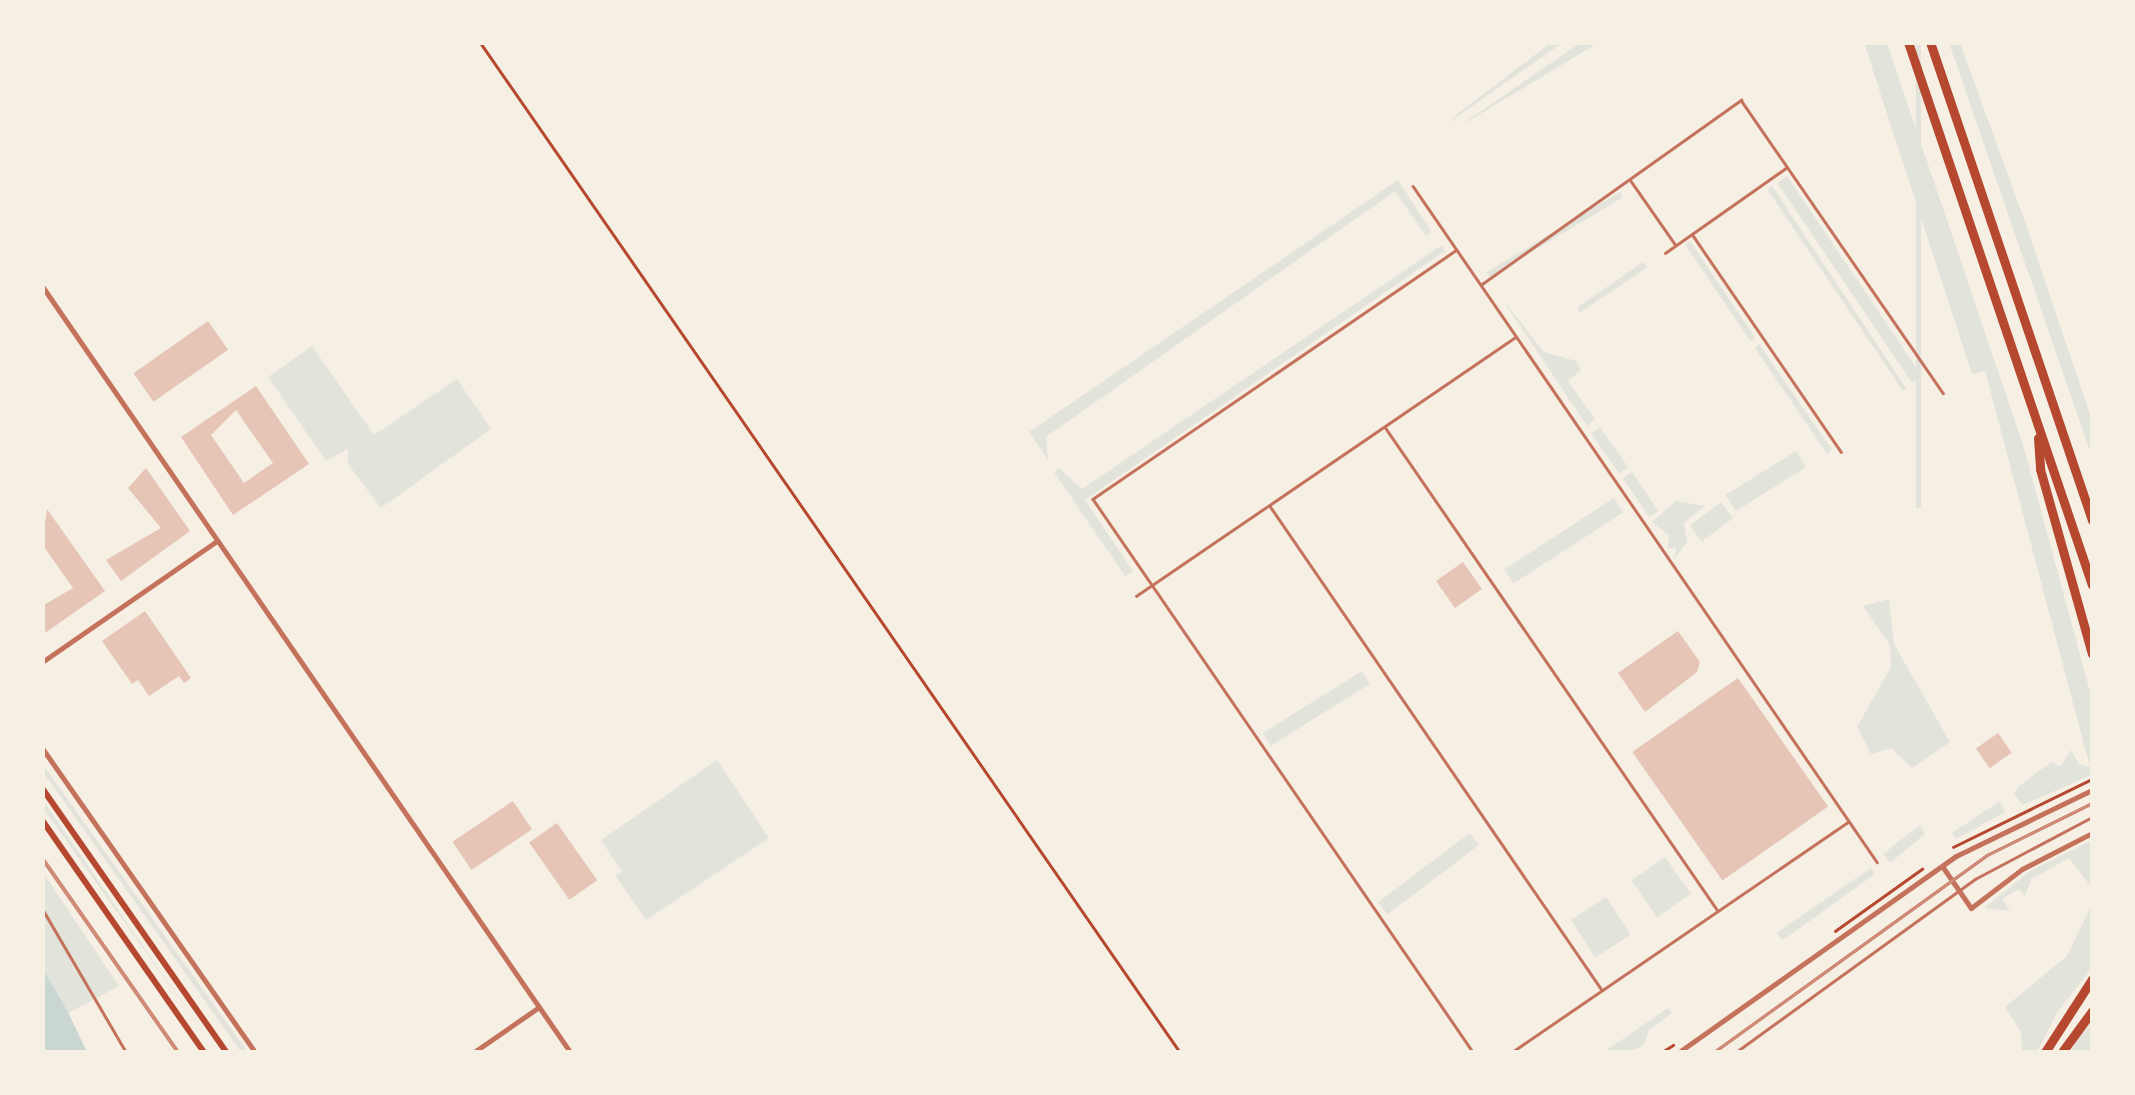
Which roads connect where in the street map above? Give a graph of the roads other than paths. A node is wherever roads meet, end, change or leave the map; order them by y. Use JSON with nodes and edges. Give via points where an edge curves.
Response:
{"nodes":[{"id":1,"x":1908,"y":42,"type":"edge"},
{"id":2,"x":1930,"y":42,"type":"edge"},
{"id":3,"x":1787,"y":167,"type":"junction"},
{"id":4,"x":1630,"y":179,"type":"junction"},
{"id":5,"x":1413,"y":186,"type":"dead end"},
{"id":6,"x":1692,"y":234,"type":"junction"},
{"id":7,"x":1675,"y":246,"type":"junction"},
{"id":8,"x":1457,"y":250,"type":"junction"},
{"id":9,"x":1665,"y":253,"type":"dead end"},
{"id":10,"x":1481,"y":285,"type":"junction"},
{"id":11,"x":42,"y":286,"type":"edge"},
{"id":12,"x":1516,"y":337,"type":"junction"},
{"id":13,"x":1943,"y":393,"type":"dead end"},
{"id":14,"x":2038,"y":425,"type":"junction"},
{"id":15,"x":1385,"y":427,"type":"junction"},
{"id":16,"x":1842,"y":452,"type":"dead end"},
{"id":17,"x":2080,"y":485,"type":"junction"},
{"id":18,"x":1270,"y":506,"type":"junction"},
{"id":19,"x":2092,"y":506,"type":"edge"},
{"id":20,"x":2092,"y":520,"type":"edge"},
{"id":21,"x":217,"y":540,"type":"junction"},
{"id":22,"x":2092,"y":585,"type":"edge"},
{"id":23,"x":1153,"y":586,"type":"junction"},
{"id":24,"x":1136,"y":596,"type":"dead end"},
{"id":25,"x":2092,"y":654,"type":"edge"},
{"id":26,"x":42,"y":662,"type":"edge"},
{"id":27,"x":42,"y":748,"type":"edge"},
{"id":28,"x":42,"y":788,"type":"edge"},
{"id":29,"x":2092,"y":790,"type":"edge"},
{"id":30,"x":2092,"y":803,"type":"edge"},
{"id":31,"x":2092,"y":817,"type":"edge"},
{"id":32,"x":42,"y":820,"type":"edge"},
{"id":33,"x":1849,"y":822,"type":"junction"},
{"id":34,"x":2092,"y":833,"type":"edge"},
{"id":35,"x":1876,"y":862,"type":"dead end"},
{"id":36,"x":1942,"y":866,"type":"junction"},
{"id":37,"x":1952,"y":880,"type":"junction"},
{"id":38,"x":1959,"y":890,"type":"junction"},
{"id":39,"x":42,"y":908,"type":"edge"},
{"id":40,"x":1718,"y":911,"type":"junction"},
{"id":41,"x":2092,"y":979,"type":"edge"},
{"id":42,"x":1602,"y":990,"type":"junction"},
{"id":43,"x":540,"y":1007,"type":"junction"},
{"id":44,"x":2092,"y":1010,"type":"edge"},
{"id":45,"x":126,"y":1052,"type":"edge"},
{"id":46,"x":204,"y":1052,"type":"edge"},
{"id":47,"x":226,"y":1052,"type":"edge"},
{"id":48,"x":255,"y":1052,"type":"edge"},
{"id":49,"x":474,"y":1052,"type":"edge"},
{"id":50,"x":570,"y":1052,"type":"edge"},
{"id":51,"x":1473,"y":1052,"type":"edge"},
{"id":52,"x":1512,"y":1052,"type":"edge"},
{"id":53,"x":1680,"y":1052,"type":"edge"},
{"id":54,"x":1714,"y":1052,"type":"edge"},
{"id":55,"x":1736,"y":1052,"type":"edge"},
{"id":56,"x":2045,"y":1052,"type":"edge"},
{"id":57,"x":2062,"y":1052,"type":"edge"}],
"edges":[{"from":1,"to":14,"type":"highway"},
{"from":2,"to":17,"type":"highway"},
{"from":3,"to":4,"type":"lane","via":[[1741,100]]},
{"from":3,"to":6,"type":"lane"},
{"from":3,"to":13,"type":"lane"},
{"from":4,"to":7,"type":"lane"},
{"from":4,"to":10,"type":"lane"},
{"from":5,"to":8,"type":"lane"},
{"from":6,"to":7,"type":"lane"},
{"from":6,"to":16,"type":"lane"},
{"from":7,"to":9,"type":"lane"},
{"from":8,"to":10,"type":"lane"},
{"from":8,"to":23,"type":"lane","via":[[1093,499]]},
{"from":10,"to":12,"type":"lane"},
{"from":11,"to":21,"type":"street"},
{"from":12,"to":15,"type":"lane"},
{"from":12,"to":33,"type":"lane"},
{"from":14,"to":22,"type":"highway"},
{"from":14,"to":25,"type":"highway","via":[[2040,469]]},
{"from":15,"to":18,"type":"lane"},
{"from":15,"to":40,"type":"lane"},
{"from":17,"to":19,"type":"highway"},
{"from":17,"to":20,"type":"highway"},
{"from":18,"to":23,"type":"lane"},
{"from":18,"to":42,"type":"lane"},
{"from":21,"to":26,"type":"street"},
{"from":21,"to":43,"type":"street"},
{"from":23,"to":24,"type":"lane"},
{"from":23,"to":51,"type":"lane"},
{"from":27,"to":48,"type":"street"},
{"from":28,"to":47,"type":"main road"},
{"from":29,"to":36,"type":"street"},
{"from":30,"to":37,"type":"lane","via":[[2022,835]]},
{"from":31,"to":38,"type":"lane"},
{"from":32,"to":46,"type":"main road"},
{"from":33,"to":35,"type":"lane"},
{"from":33,"to":40,"type":"lane"},
{"from":34,"to":38,"type":"street","via":[[2022,870],[1972,908]]},
{"from":36,"to":37,"type":"street"},
{"from":36,"to":53,"type":"street"},
{"from":37,"to":38,"type":"street"},
{"from":37,"to":54,"type":"lane"},
{"from":38,"to":55,"type":"lane"},
{"from":39,"to":45,"type":"lane"},
{"from":40,"to":42,"type":"lane"},
{"from":41,"to":56,"type":"highway"},
{"from":42,"to":52,"type":"lane"},
{"from":43,"to":49,"type":"street"},
{"from":43,"to":50,"type":"street"},
{"from":44,"to":57,"type":"highway"}]}
